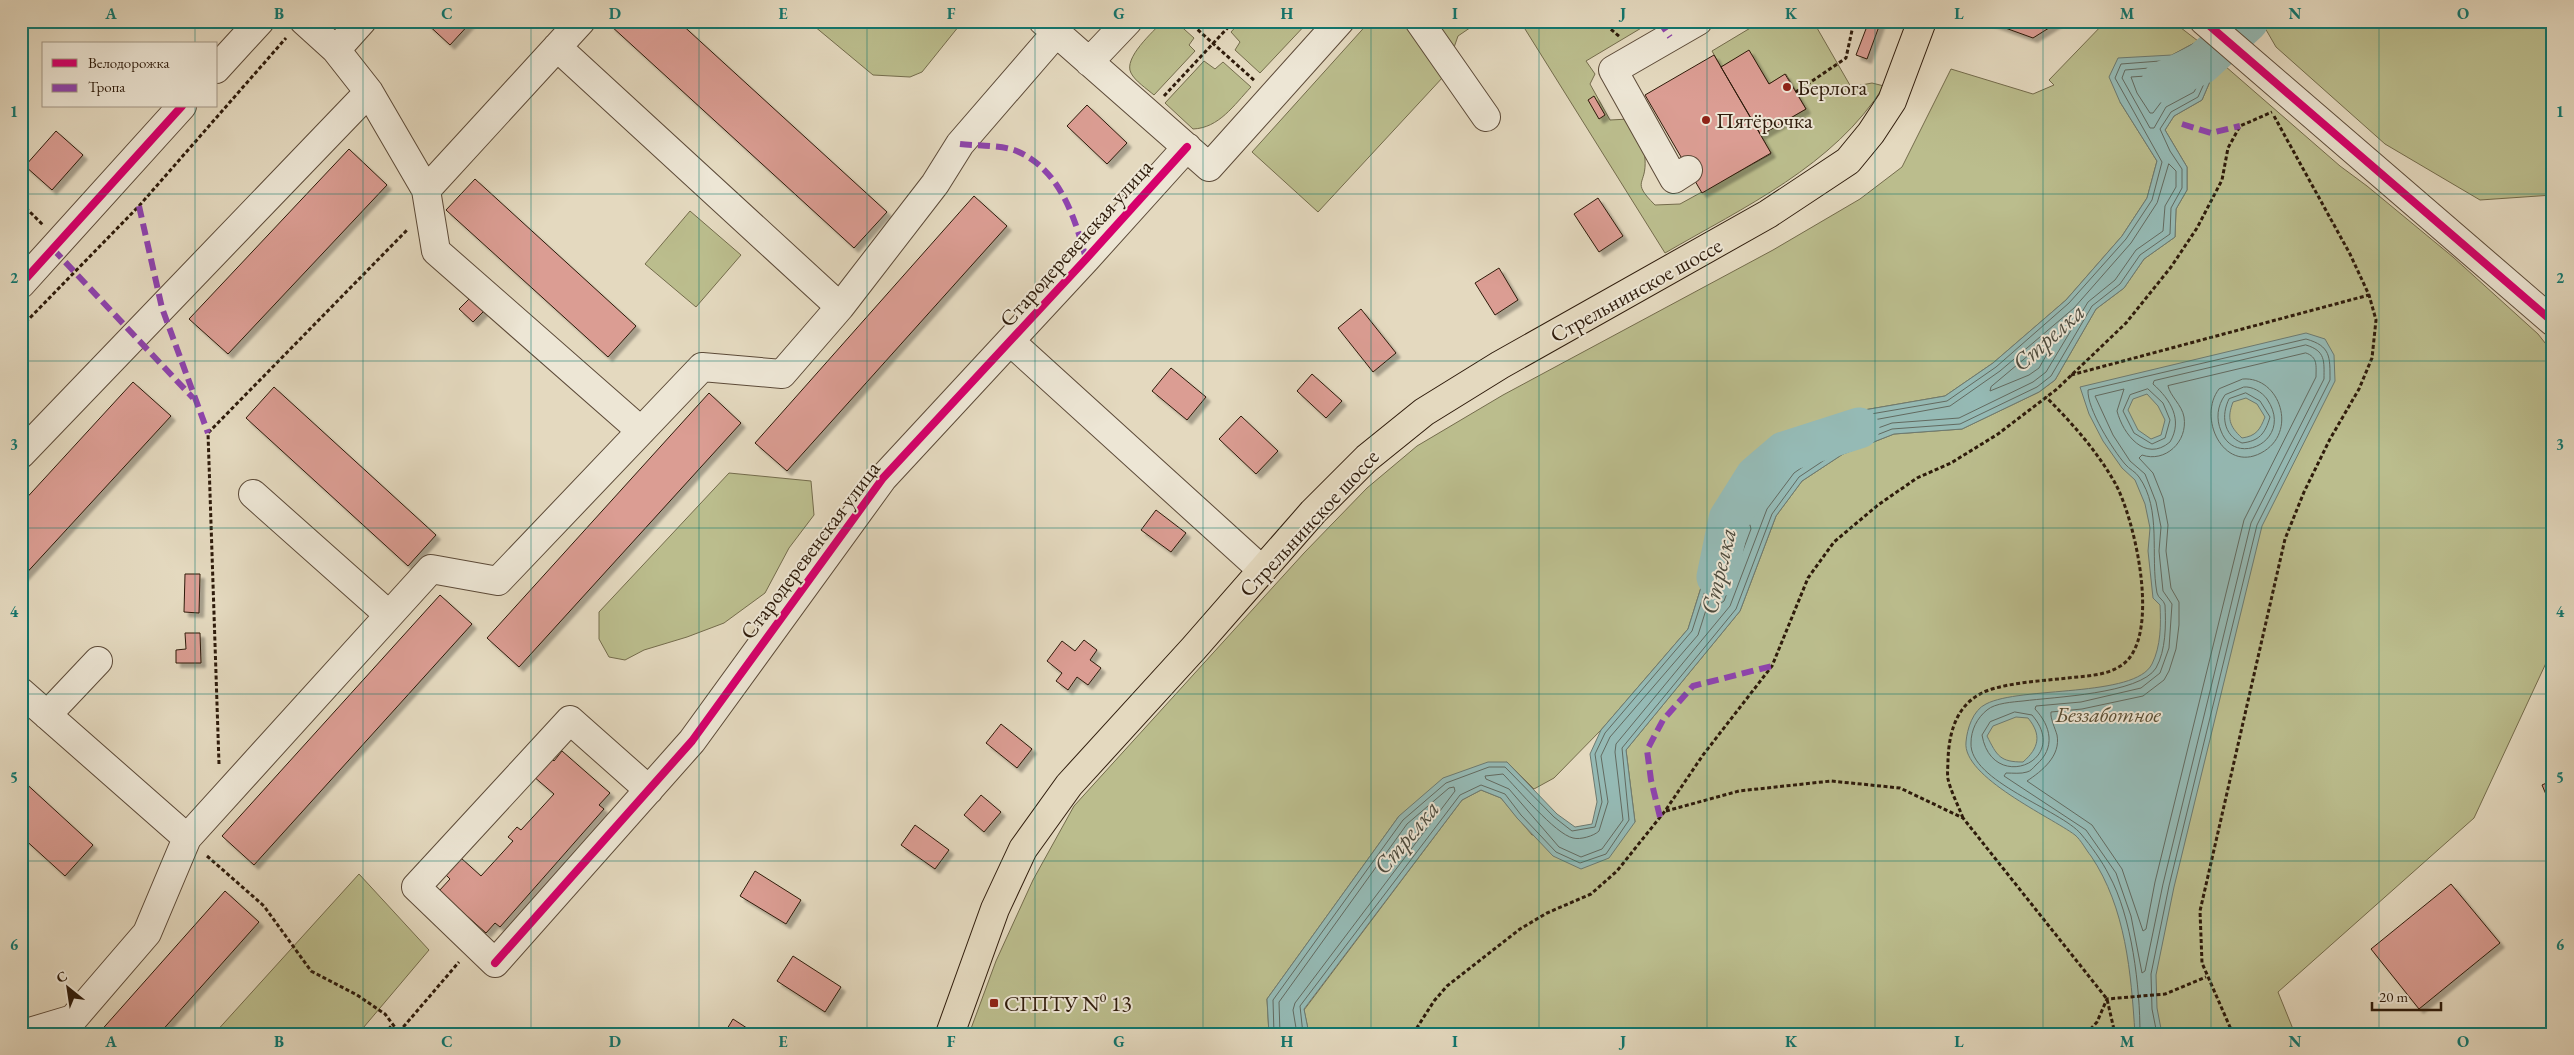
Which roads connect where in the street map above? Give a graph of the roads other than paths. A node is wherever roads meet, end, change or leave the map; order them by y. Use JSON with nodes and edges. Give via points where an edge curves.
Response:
{"nodes":[{"id":1,"x":260,"y":21,"type":"edge"},
{"id":2,"x":362,"y":21,"type":"edge"},
{"id":3,"x":580,"y":21,"type":"edge"},
{"id":4,"x":1128,"y":21,"type":"edge"},
{"id":5,"x":1340,"y":21,"type":"edge"},
{"id":6,"x":1419,"y":21,"type":"edge"},
{"id":7,"x":1698,"y":21,"type":"edge"},
{"id":8,"x":1922,"y":21,"type":"edge"},
{"id":9,"x":2204,"y":21,"type":"edge"},
{"id":10,"x":1049,"y":27,"type":"edge"},
{"id":11,"x":296,"y":29,"type":"edge"},
{"id":12,"x":557,"y":47,"type":"junction"},
{"id":13,"x":336,"y":50,"type":"junction"},
{"id":14,"x":1089,"y":62,"type":"junction"},
{"id":15,"x":218,"y":67,"type":"edge"},
{"id":16,"x":370,"y":92,"type":"junction"},
{"id":17,"x":180,"y":108,"type":"edge"},
{"id":18,"x":1486,"y":118,"type":"dead end"},
{"id":19,"x":1187,"y":147,"type":"junction"},
{"id":20,"x":1688,"y":170,"type":"dead end"},
{"id":21,"x":428,"y":199,"type":"junction"},
{"id":22,"x":21,"y":284,"type":"edge"},
{"id":23,"x":840,"y":307,"type":"junction"},
{"id":24,"x":2553,"y":322,"type":"edge"},
{"id":25,"x":1010,"y":342,"type":"junction"},
{"id":26,"x":641,"y":431,"type":"junction"},
{"id":27,"x":21,"y":454,"type":"edge"},
{"id":28,"x":253,"y":494,"type":"dead end"},
{"id":29,"x":1262,"y":570,"type":"junction"},
{"id":30,"x":390,"y":615,"type":"junction"},
{"id":31,"x":98,"y":661,"type":"dead end"},
{"id":32,"x":21,"y":692,"type":"edge"},
{"id":33,"x":47,"y":715,"type":"junction"},
{"id":34,"x":649,"y":790,"type":"junction"},
{"id":35,"x":187,"y":838,"type":"junction"},
{"id":36,"x":23,"y":1034,"type":"edge"},
{"id":37,"x":950,"y":1034,"type":"edge"}],
"edges":[{"from":1,"to":15,"type":"street"},
{"from":2,"to":13,"type":"street"},
{"from":3,"to":12,"type":"street"},
{"from":4,"to":14,"type":"street"},
{"from":5,"to":19,"type":"street","via":[[1209,167]]},
{"from":6,"to":18,"type":"street"},
{"from":7,"to":20,"type":"street","via":[[1613,70],[1674,178]]},
{"from":8,"to":29,"type":"main road","name":"Стрельнинское шоссе","via":[[1892,101],[1848,161],[1768,214],[1500,365],[1424,412],[1366,458]]},
{"from":9,"to":24,"type":"street"},
{"from":10,"to":14,"type":"street"},
{"from":10,"to":23,"type":"street","via":[[960,144],[935,184]]},
{"from":11,"to":13,"type":"street"},
{"from":12,"to":21,"type":"street"},
{"from":12,"to":23,"type":"street"},
{"from":13,"to":16,"type":"street"},
{"from":14,"to":19,"type":"street"},
{"from":16,"to":21,"type":"street"},
{"from":16,"to":27,"type":"street"},
{"from":17,"to":22,"type":"street"},
{"from":19,"to":25,"type":"street","name":"Стародеревенская улица"},
{"from":21,"to":26,"type":"street","via":[[436,251]]},
{"from":23,"to":26,"type":"street","via":[[782,374],[702,367]]},
{"from":25,"to":29,"type":"street"},
{"from":25,"to":34,"type":"street","name":"Стародеревенская улица","via":[[884,478],[692,741]]},
{"from":26,"to":30,"type":"street","via":[[498,581],[431,569]]},
{"from":28,"to":30,"type":"street"},
{"from":29,"to":37,"type":"main road","name":"Стрельнинское шоссе","via":[[1069,786],[1023,849],[995,909]]},
{"from":30,"to":35,"type":"street"},
{"from":31,"to":33,"type":"street"},
{"from":32,"to":33,"type":"street"},
{"from":33,"to":35,"type":"street"},
{"from":34,"to":34,"type":"street","name":"Стародеревенская улица","via":[[495,963],[416,887],[570,720]]},
{"from":35,"to":36,"type":"street","via":[[147,933],[73,1019]]}]}
